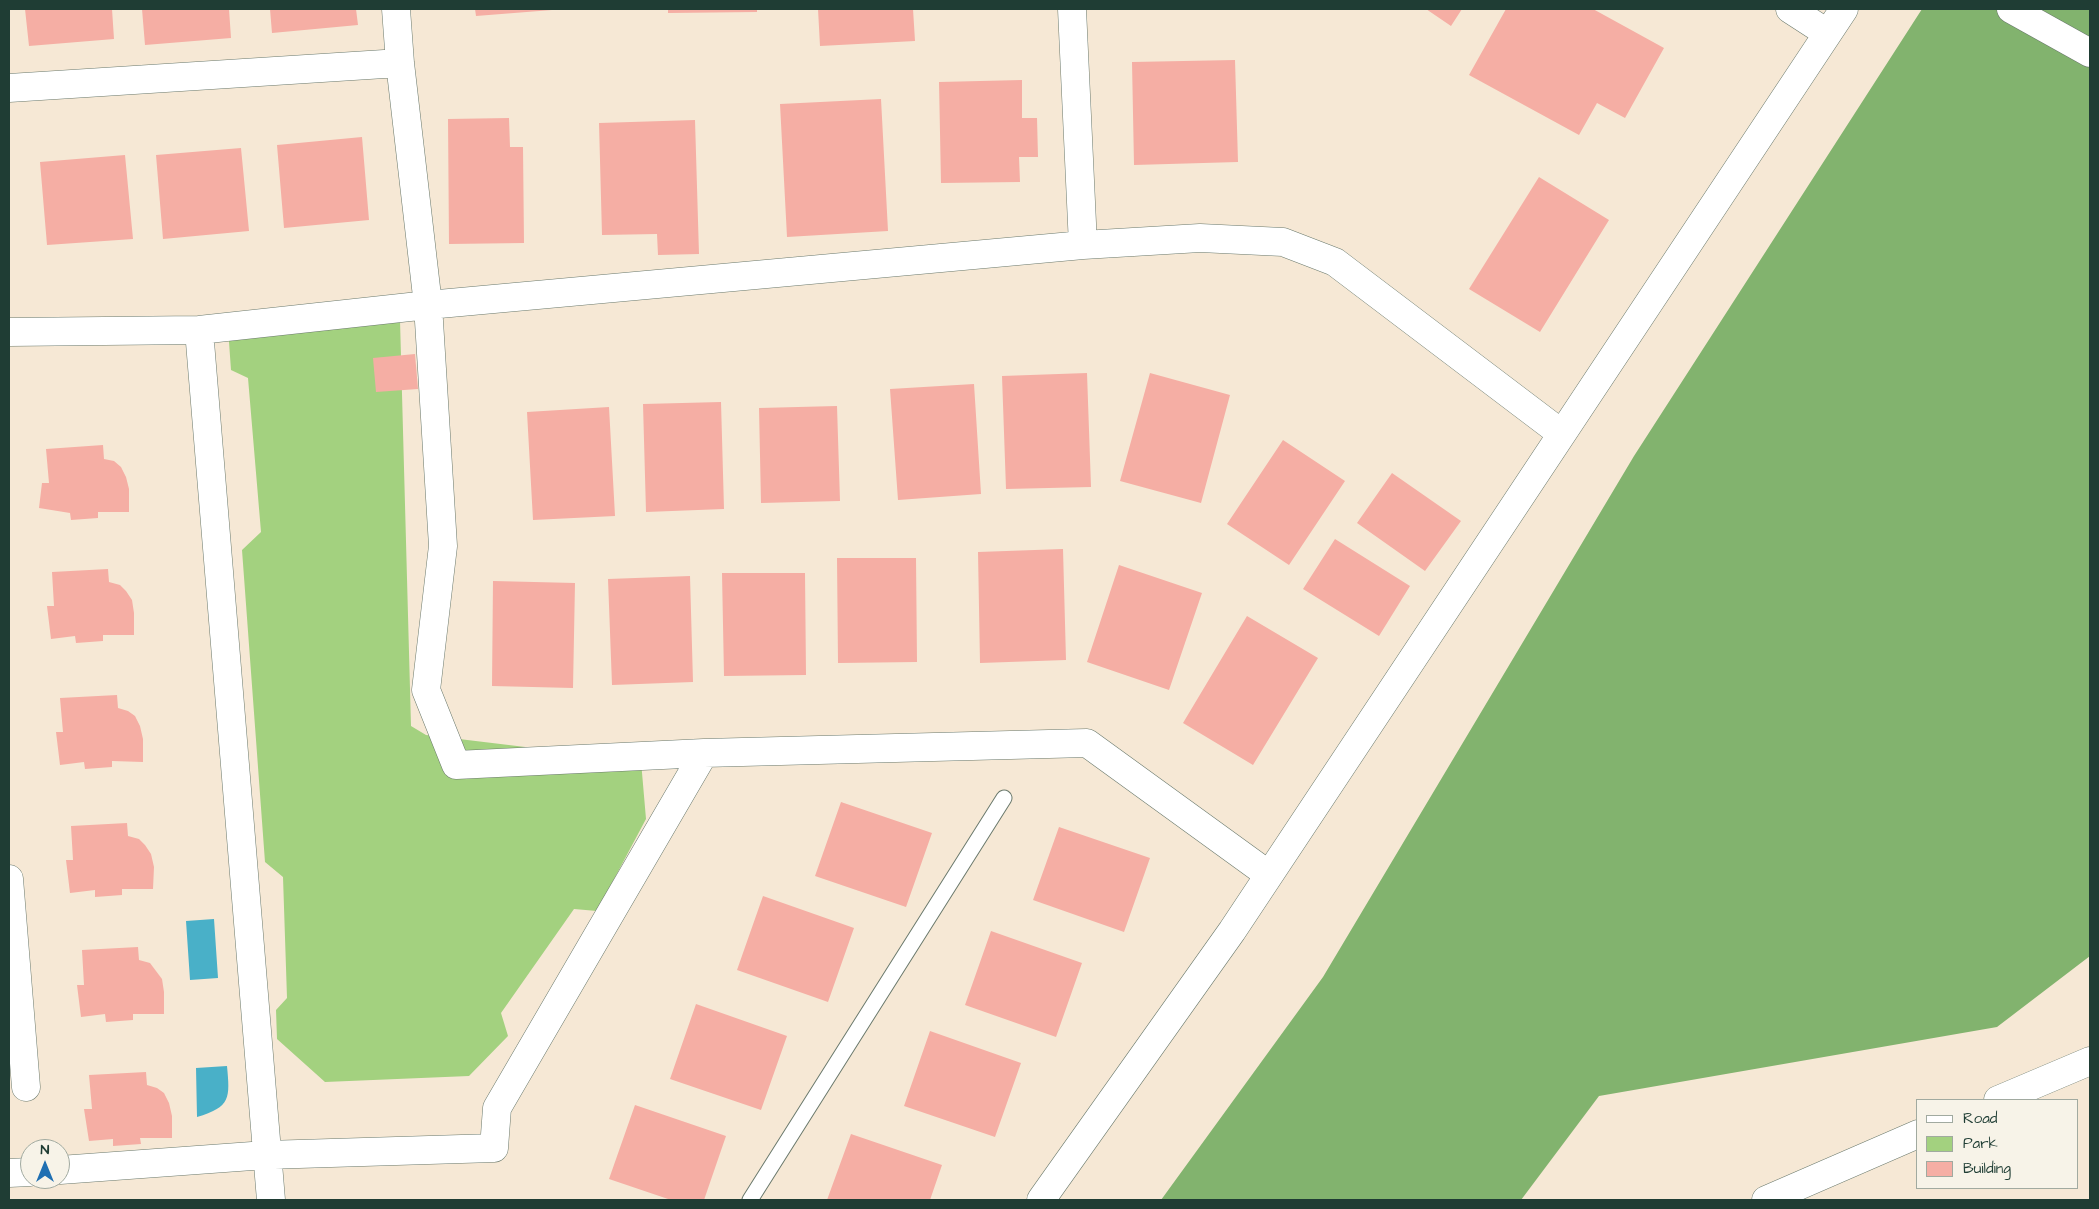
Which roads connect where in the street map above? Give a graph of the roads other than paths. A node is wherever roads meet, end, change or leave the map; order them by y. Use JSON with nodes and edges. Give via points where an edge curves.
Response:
{"nodes":[{"id":1,"x":396,"y":9,"type":"edge"},
{"id":2,"x":1072,"y":9,"type":"edge"},
{"id":3,"x":1790,"y":9,"type":"edge"},
{"id":4,"x":1844,"y":9,"type":"edge"},
{"id":5,"x":2010,"y":9,"type":"edge"},
{"id":6,"x":1827,"y":33,"type":"junction"},
{"id":7,"x":2090,"y":53,"type":"edge"},
{"id":8,"x":400,"y":63,"type":"junction"},
{"id":9,"x":9,"y":88,"type":"edge"},
{"id":10,"x":1083,"y":245,"type":"junction"},
{"id":11,"x":428,"y":306,"type":"junction"},
{"id":12,"x":200,"y":330,"type":"junction"},
{"id":13,"x":9,"y":332,"type":"edge"},
{"id":14,"x":1562,"y":434,"type":"junction"},
{"id":15,"x":704,"y":753,"type":"junction"},
{"id":16,"x":1004,"y":798,"type":"dead end"},
{"id":17,"x":1269,"y":875,"type":"junction"},
{"id":18,"x":9,"y":879,"type":"edge"},
{"id":19,"x":2090,"y":1061,"type":"edge"},
{"id":20,"x":26,"y":1087,"type":"dead end"},
{"id":21,"x":2000,"y":1099,"type":"edge"},
{"id":22,"x":1916,"y":1135,"type":"edge"},
{"id":23,"x":266,"y":1155,"type":"junction"},
{"id":24,"x":70,"y":1169,"type":"edge"},
{"id":25,"x":271,"y":1200,"type":"edge"},
{"id":26,"x":750,"y":1200,"type":"edge"},
{"id":27,"x":1041,"y":1200,"type":"edge"},
{"id":28,"x":1766,"y":1200,"type":"edge"}],
"edges":[{"from":1,"to":8,"type":"street"},
{"from":2,"to":10,"type":"street"},
{"from":3,"to":6,"type":"street"},
{"from":4,"to":6,"type":"street"},
{"from":5,"to":7,"type":"street"},
{"from":6,"to":14,"type":"street"},
{"from":8,"to":9,"type":"street"},
{"from":8,"to":11,"type":"street"},
{"from":10,"to":11,"type":"street"},
{"from":10,"to":14,"type":"street","via":[[1200,238],[1283,242],[1335,262]]},
{"from":11,"to":12,"type":"street"},
{"from":11,"to":15,"type":"street","via":[[443,546],[426,690],[456,765]]},
{"from":12,"to":13,"type":"street"},
{"from":12,"to":23,"type":"street"},
{"from":14,"to":17,"type":"street"},
{"from":15,"to":17,"type":"street","via":[[1087,743]]},
{"from":15,"to":23,"type":"street","via":[[497,1108],[494,1148]]},
{"from":16,"to":26,"type":"lane"},
{"from":17,"to":27,"type":"street"},
{"from":18,"to":20,"type":"street"},
{"from":19,"to":21,"type":"street"},
{"from":22,"to":28,"type":"street"},
{"from":23,"to":24,"type":"street"},
{"from":23,"to":25,"type":"street"}]}
